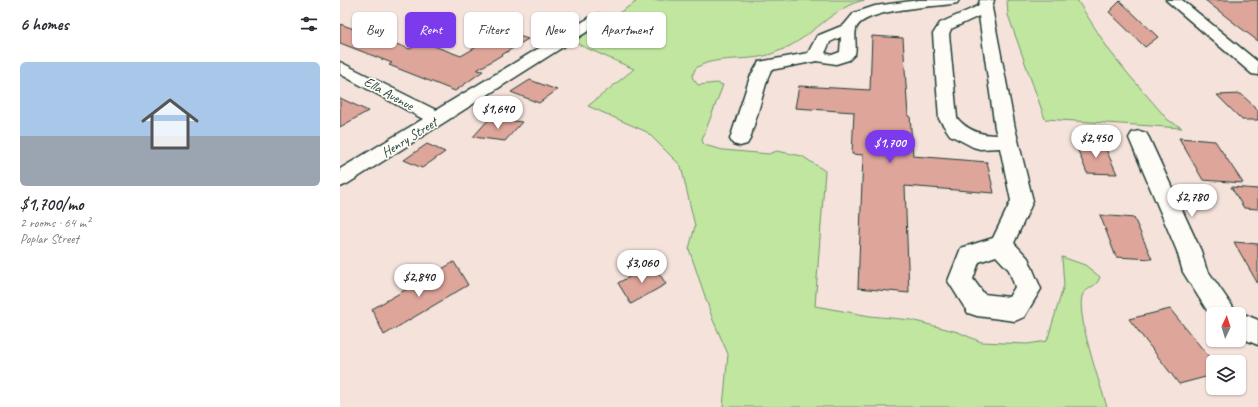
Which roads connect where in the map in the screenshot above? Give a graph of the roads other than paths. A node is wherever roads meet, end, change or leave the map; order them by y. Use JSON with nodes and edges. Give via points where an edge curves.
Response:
{"nodes":[{"id":1,"x":952,"y":0,"type":"edge"},
{"id":2,"x":1173,"y":0,"type":"edge"},
{"id":3,"x":986,"y":4,"type":"edge"},
{"id":4,"x":587,"y":26,"type":"edge"},
{"id":5,"x":849,"y":28,"type":"junction"},
{"id":6,"x":819,"y":56,"type":"junction"},
{"id":7,"x":340,"y":67,"type":"edge"},
{"id":8,"x":1258,"y":70,"type":"edge"},
{"id":9,"x":438,"y":119,"type":"junction"},
{"id":10,"x":1139,"y":138,"type":"dead end"},
{"id":11,"x":740,"y":139,"type":"dead end"},
{"id":12,"x":1008,"y":141,"type":"junction"},
{"id":13,"x":340,"y":179,"type":"edge"},
{"id":14,"x":1001,"y":246,"type":"dead end"},
{"id":15,"x":1219,"y":307,"type":"edge"},
{"id":16,"x":1246,"y":327,"type":"edge"},
{"id":17,"x":1258,"y":333,"type":"edge"}],
"edges":[{"from":1,"to":5,"type":"street","via":[[875,10],[859,16]]},
{"from":2,"to":8,"type":"street"},
{"from":3,"to":12,"type":"street"},
{"from":3,"to":12,"type":"street","via":[[945,26],[941,34],[948,119],[957,131],[980,142]]},
{"from":4,"to":9,"type":"street","name":"Henry Street"},
{"from":5,"to":6,"type":"street","via":[[823,39],[816,50]]},
{"from":5,"to":6,"type":"street","via":[[850,45],[847,54],[833,60]]},
{"from":6,"to":11,"type":"street","via":[[765,66],[759,77]]},
{"from":7,"to":9,"type":"street","name":"Ella Avenue"},
{"from":9,"to":13,"type":"street","name":"Henry Street"},
{"from":10,"to":15,"type":"street","via":[[1189,251],[1195,272]]},
{"from":12,"to":14,"type":"street","via":[[1022,201]]},
{"from":16,"to":17,"type":"street"}]}
